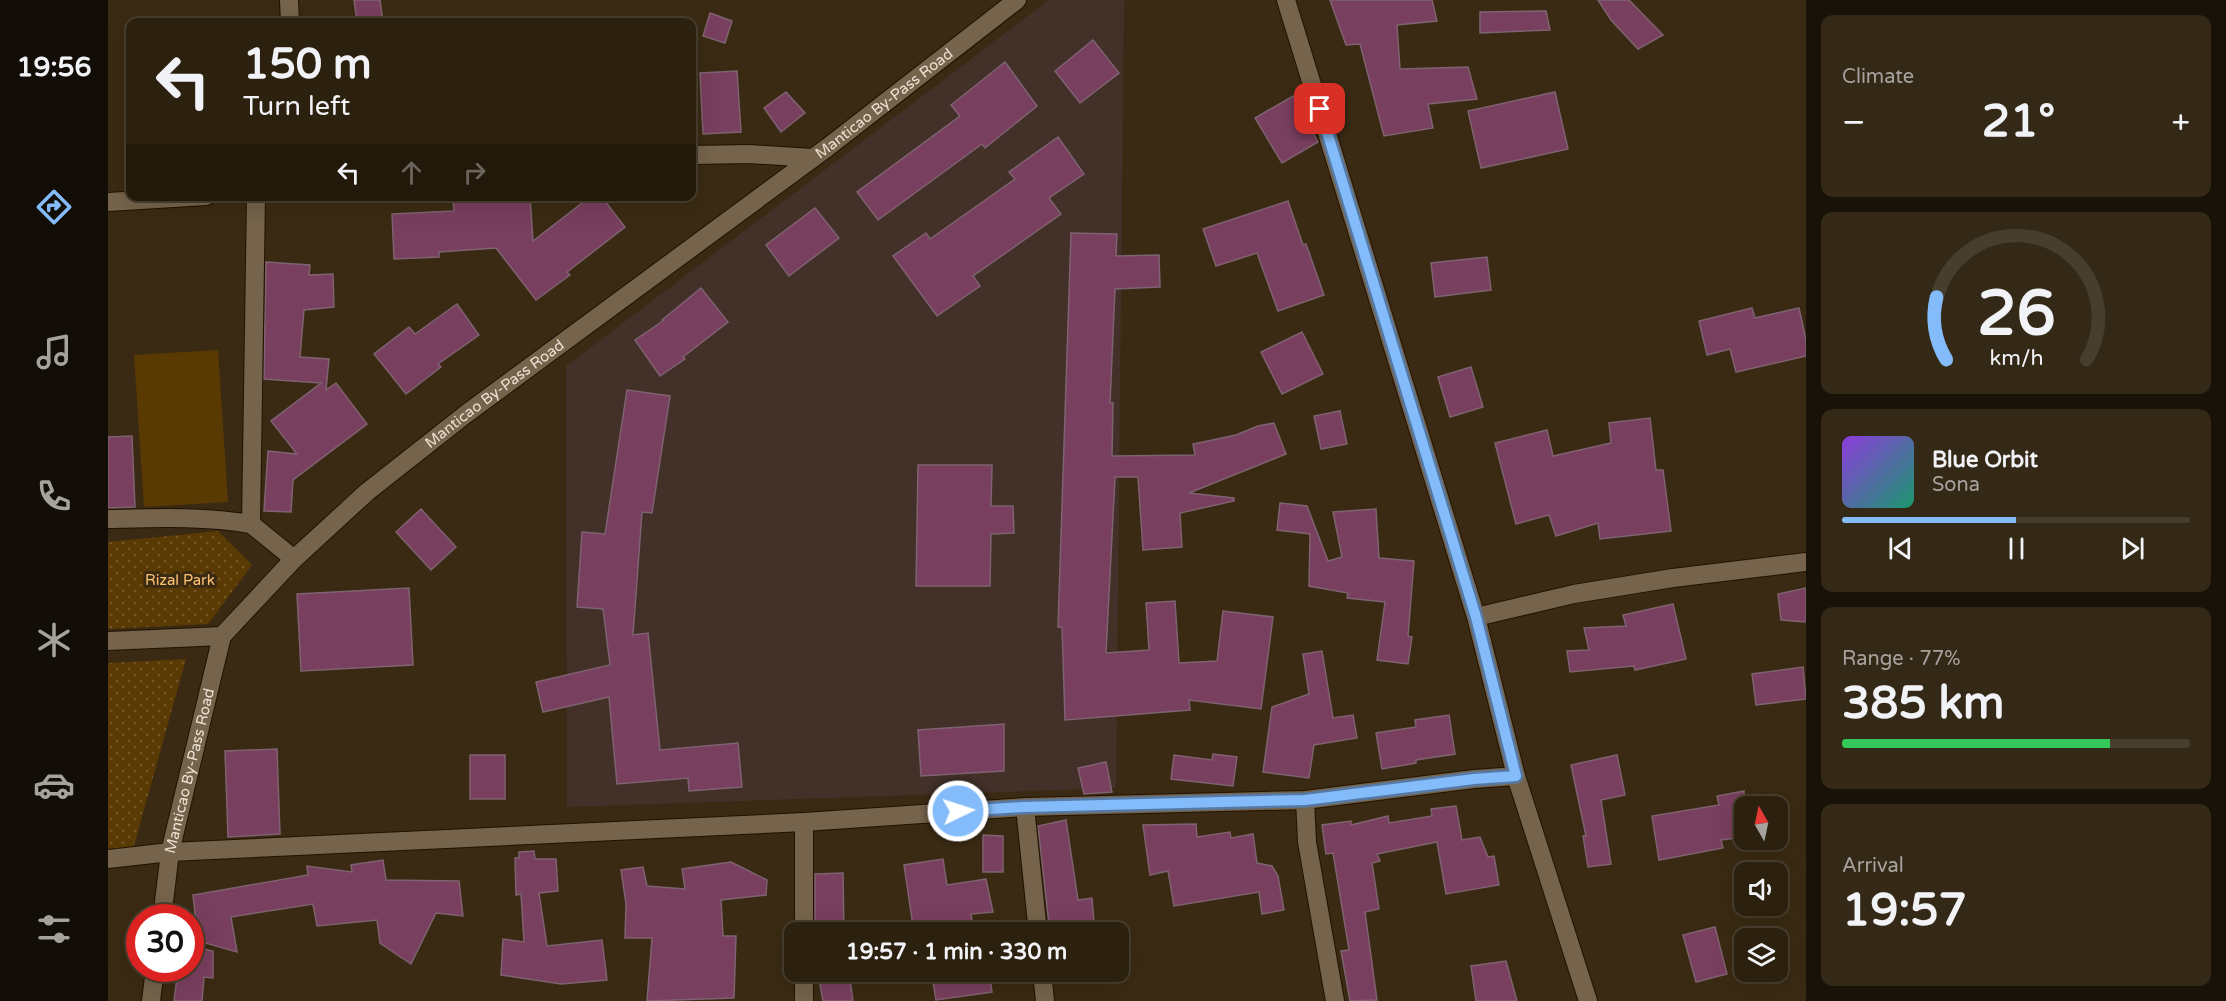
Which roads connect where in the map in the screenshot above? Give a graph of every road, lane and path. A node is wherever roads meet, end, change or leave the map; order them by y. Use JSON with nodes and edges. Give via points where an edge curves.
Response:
{"nodes":[{"id":1,"x":289,"y":0,"type":"edge"},
{"id":2,"x":1017,"y":0,"type":"edge"},
{"id":3,"x":1286,"y":0,"type":"edge"},
{"id":4,"x":290,"y":18,"type":"edge"},
{"id":5,"x":696,"y":156,"type":"edge"},
{"id":6,"x":813,"y":158,"type":"junction"},
{"id":7,"x":126,"y":201,"type":"edge"},
{"id":8,"x":256,"y":201,"type":"edge"},
{"id":9,"x":108,"y":202,"type":"edge"},
{"id":10,"x":108,"y":519,"type":"edge"},
{"id":11,"x":250,"y":524,"type":"junction"},
{"id":12,"x":294,"y":559,"type":"junction"},
{"id":13,"x":1806,"y":561,"type":"edge"},
{"id":14,"x":1476,"y":617,"type":"junction"},
{"id":15,"x":222,"y":636,"type":"junction"},
{"id":16,"x":108,"y":641,"type":"edge"},
{"id":17,"x":1516,"y":776,"type":"junction"},
{"id":18,"x":1305,"y":800,"type":"junction"},
{"id":19,"x":1024,"y":807,"type":"junction"},
{"id":20,"x":804,"y":822,"type":"junction"},
{"id":21,"x":170,"y":852,"type":"junction"},
{"id":22,"x":108,"y":859,"type":"edge"},
{"id":23,"x":164,"y":904,"type":"edge"},
{"id":24,"x":804,"y":922,"type":"edge"},
{"id":25,"x":1037,"y":922,"type":"edge"},
{"id":26,"x":153,"y":982,"type":"edge"},
{"id":27,"x":804,"y":982,"type":"edge"},
{"id":28,"x":1043,"y":982,"type":"edge"},
{"id":29,"x":151,"y":1001,"type":"edge"},
{"id":30,"x":804,"y":1001,"type":"edge"},
{"id":31,"x":1045,"y":1001,"type":"edge"},
{"id":32,"x":1335,"y":1001,"type":"edge"},
{"id":33,"x":1588,"y":1001,"type":"edge"}],
"edges":[{"from":1,"to":4,"type":"street"},
{"from":2,"to":6,"type":"street","name":"Manticao By-Pass Road"},
{"from":3,"to":14,"type":"street"},
{"from":5,"to":6,"type":"street"},
{"from":6,"to":12,"type":"street","name":"Manticao By-Pass Road","via":[[466,414],[367,492]]},
{"from":7,"to":9,"type":"street"},
{"from":8,"to":11,"type":"street"},
{"from":10,"to":11,"type":"street","via":[[169,517]]},
{"from":11,"to":12,"type":"street"},
{"from":12,"to":15,"type":"street","name":"Manticao By-Pass Road"},
{"from":13,"to":14,"type":"street","via":[[1607,589]]},
{"from":14,"to":17,"type":"street"},
{"from":15,"to":16,"type":"street"},
{"from":15,"to":21,"type":"street","name":"Manticao By-Pass Road"},
{"from":17,"to":18,"type":"street"},
{"from":17,"to":33,"type":"street"},
{"from":18,"to":19,"type":"street"},
{"from":18,"to":32,"type":"street","via":[[1307,842]]},
{"from":19,"to":20,"type":"street"},
{"from":19,"to":25,"type":"street"},
{"from":20,"to":21,"type":"street"},
{"from":20,"to":24,"type":"street"},
{"from":21,"to":22,"type":"street"},
{"from":21,"to":23,"type":"street","name":"Manticao By-Pass Road"},
{"from":26,"to":29,"type":"street"},
{"from":27,"to":30,"type":"street"},
{"from":28,"to":31,"type":"street"}]}
